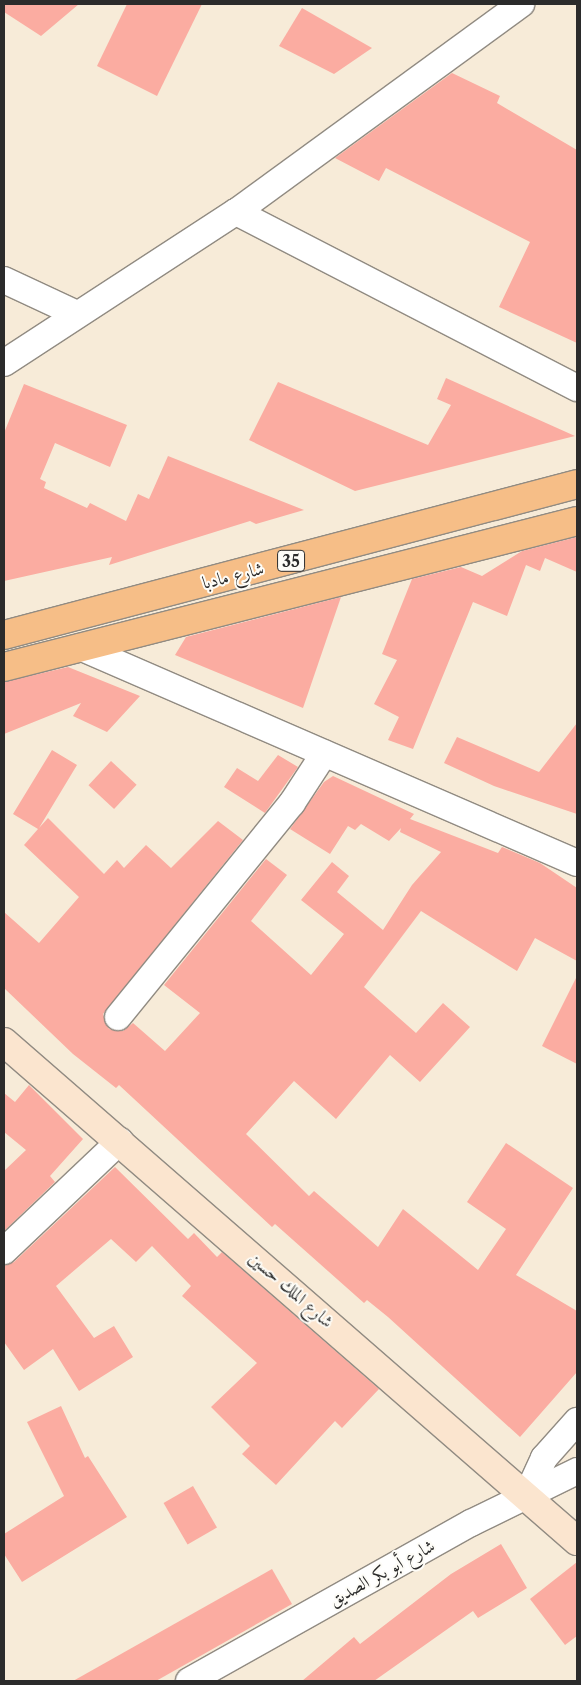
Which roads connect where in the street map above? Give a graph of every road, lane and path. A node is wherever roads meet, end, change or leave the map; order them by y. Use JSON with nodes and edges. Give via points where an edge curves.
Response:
{"nodes":[{"id":1,"x":521,"y":4,"type":"edge"},
{"id":2,"x":236,"y":212,"type":"junction"},
{"id":3,"x":4,"y":280,"type":"edge"},
{"id":4,"x":77,"y":314,"type":"junction"},
{"id":5,"x":4,"y":363,"type":"edge"},
{"id":6,"x":577,"y":388,"type":"edge"},
{"id":7,"x":577,"y":484,"type":"edge"},
{"id":8,"x":577,"y":521,"type":"edge"},
{"id":9,"x":4,"y":635,"type":"edge"},
{"id":10,"x":80,"y":647,"type":"junction"},
{"id":11,"x":4,"y":667,"type":"edge"},
{"id":12,"x":324,"y":754,"type":"junction"},
{"id":13,"x":577,"y":862,"type":"edge"},
{"id":14,"x":118,"y":1017,"type":"dead end"},
{"id":15,"x":4,"y":1042,"type":"edge"},
{"id":16,"x":120,"y":1141,"type":"junction"},
{"id":17,"x":4,"y":1251,"type":"edge"},
{"id":18,"x":577,"y":1421,"type":"edge"},
{"id":19,"x":577,"y":1470,"type":"edge"},
{"id":20,"x":527,"y":1495,"type":"junction"},
{"id":21,"x":577,"y":1540,"type":"edge"},
{"id":22,"x":220,"y":1675,"type":"edge"},
{"id":23,"x":189,"y":1681,"type":"edge"}],
"edges":[{"from":1,"to":2,"type":"street"},
{"from":2,"to":4,"type":"street"},
{"from":2,"to":6,"type":"street"},
{"from":3,"to":4,"type":"street"},
{"from":4,"to":5,"type":"street"},
{"from":7,"to":9,"type":"main road","name":"شارع مادبا","number":"35"},
{"from":8,"to":10,"type":"main road","name":"شارع مادبا","number":"35"},
{"from":10,"to":11,"type":"main road","name":"شارع مادبا","number":"35"},
{"from":10,"to":12,"type":"street"},
{"from":12,"to":13,"type":"street"},
{"from":12,"to":14,"type":"street","via":[[292,803]]},
{"from":15,"to":16,"type":"main road","name":"شارع الملك حسين"},
{"from":16,"to":17,"type":"street"},
{"from":16,"to":20,"type":"main road","name":"شارع الملك حسين"},
{"from":18,"to":20,"type":"street","via":[[544,1458]]},
{"from":19,"to":20,"type":"street","name":"شارع أبو بكر الصديق"},
{"from":20,"to":21,"type":"main road","name":"شارع الملك حسين"},
{"from":20,"to":22,"type":"street","name":"شارع أبو بكر الصديق"},
{"from":22,"to":23,"type":"street","name":"شارع أبو بكر الصديق"}]}
